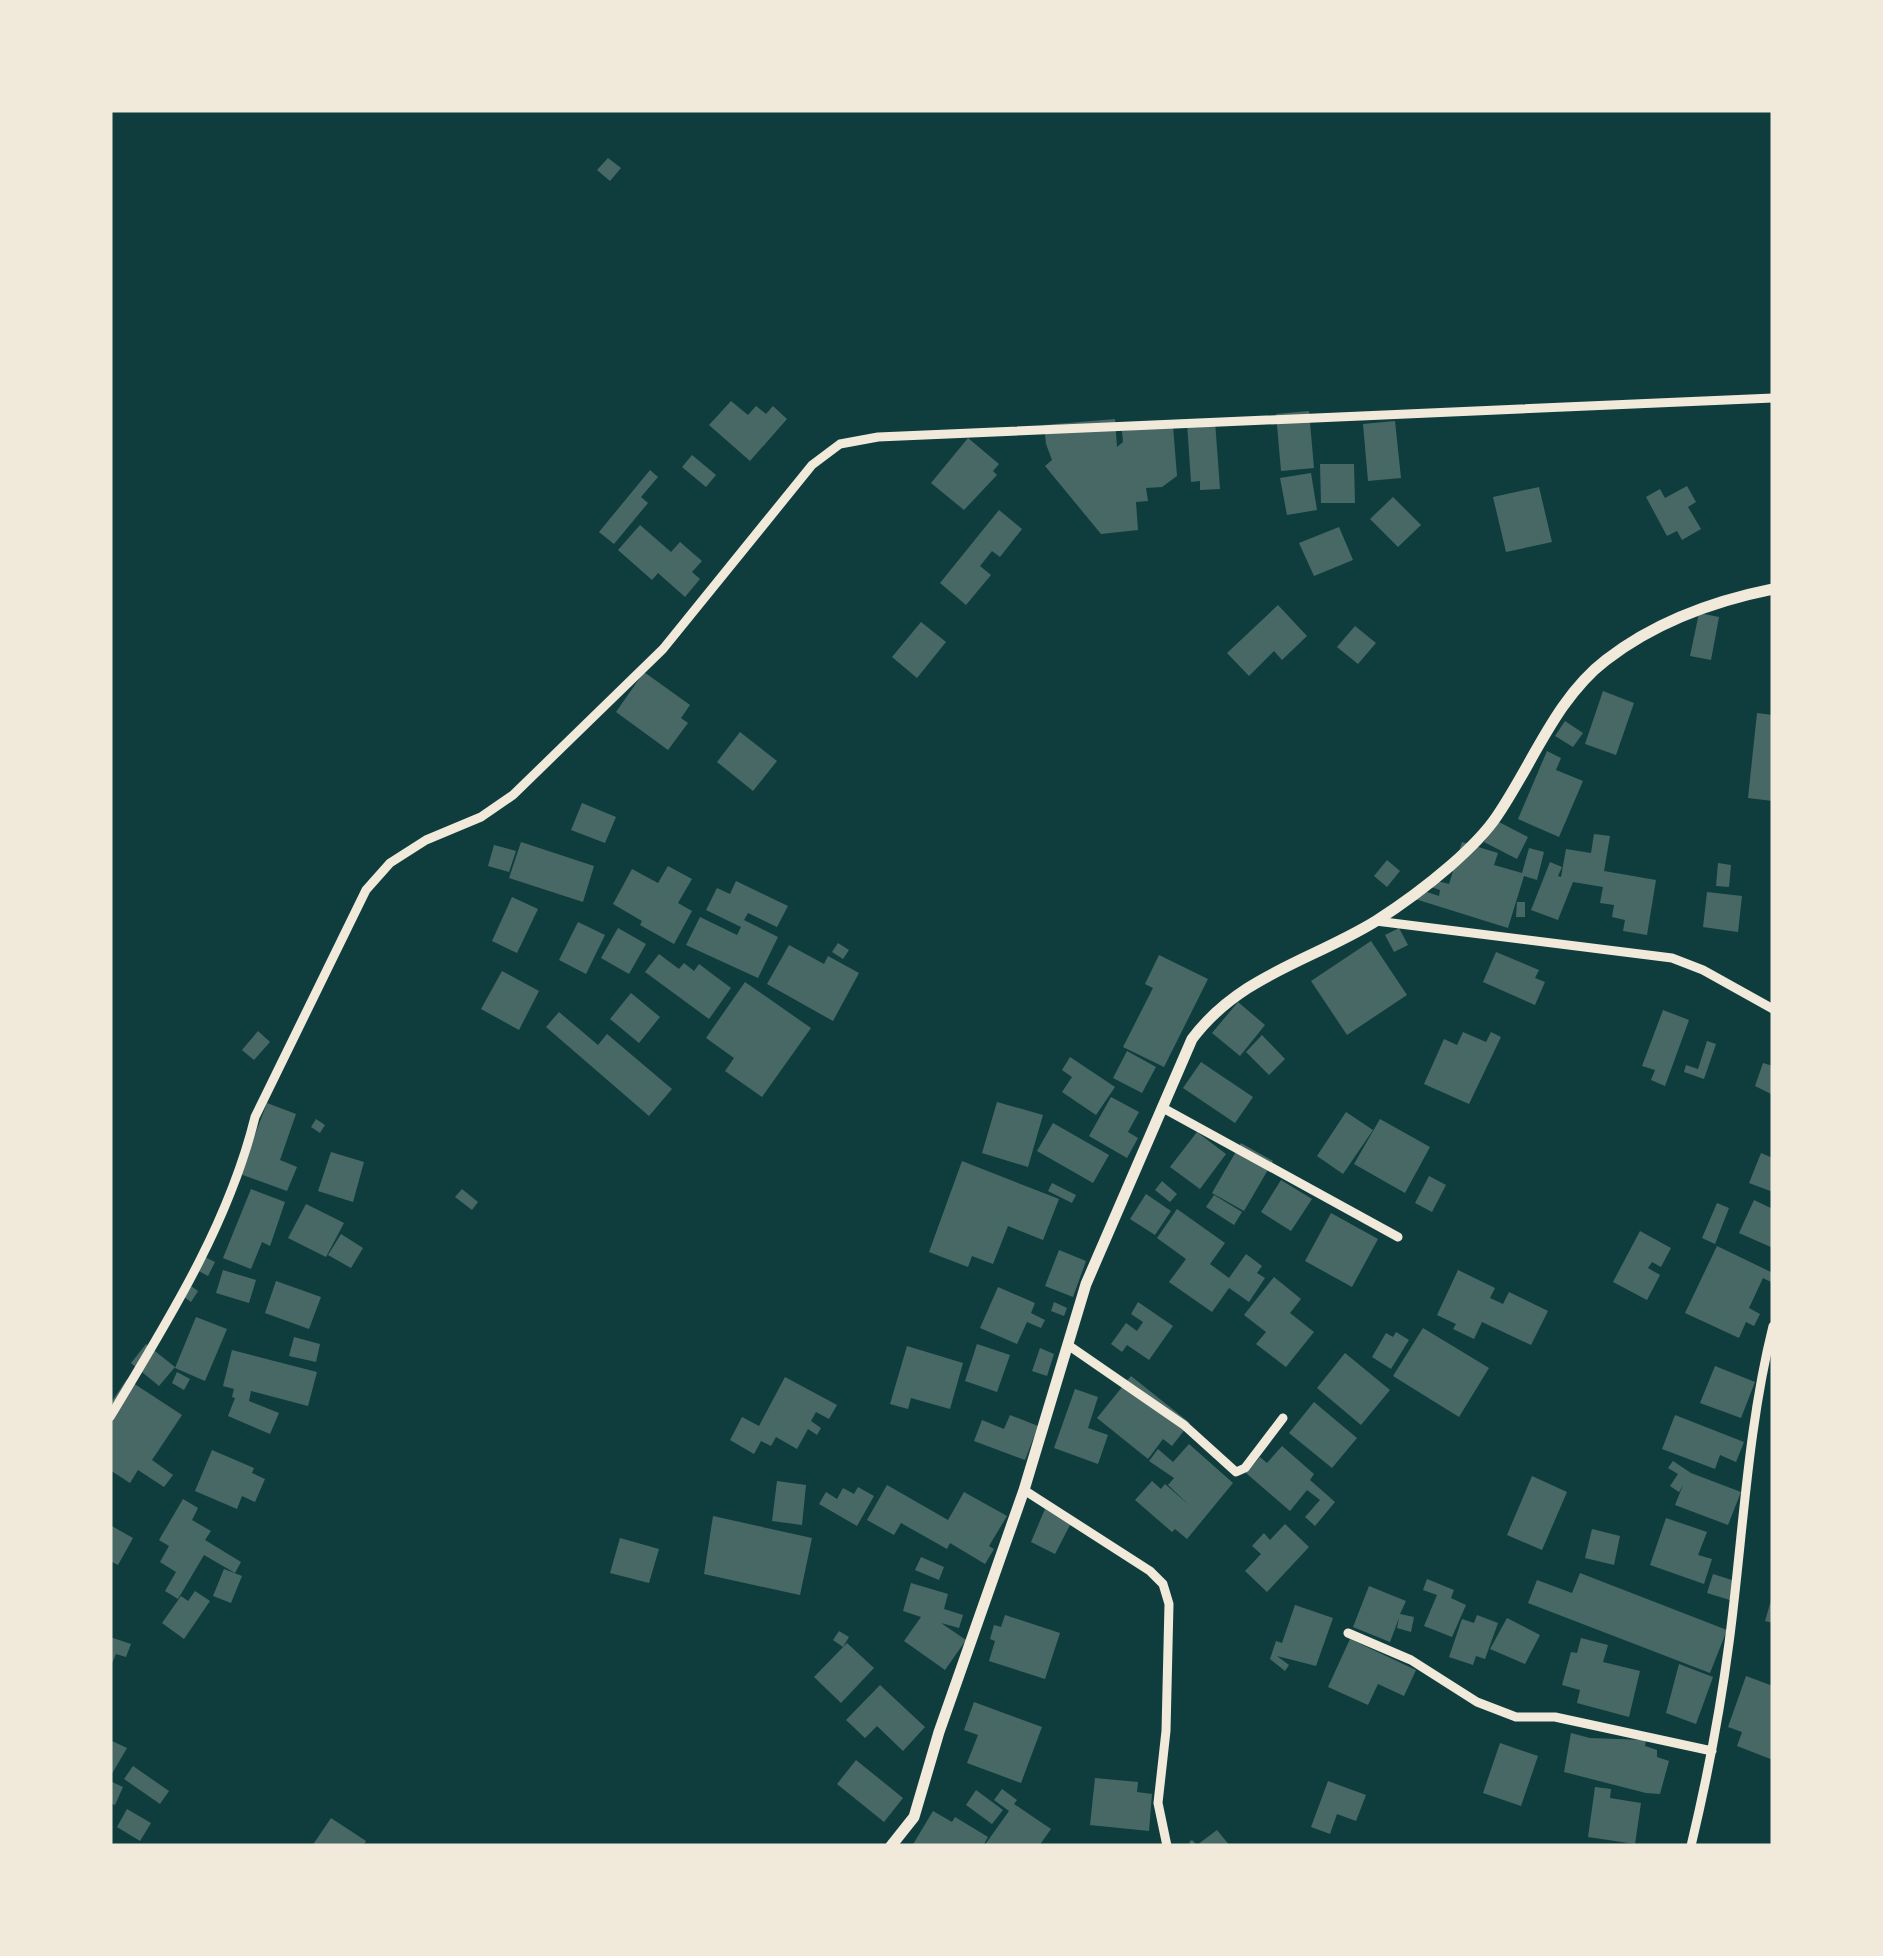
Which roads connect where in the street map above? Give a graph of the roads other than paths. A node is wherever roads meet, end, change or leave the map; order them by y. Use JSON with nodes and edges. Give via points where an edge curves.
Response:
{"nodes":[{"id":1,"x":1773,"y":398,"type":"edge"},
{"id":2,"x":1773,"y":589,"type":"edge"},
{"id":3,"x":1376,"y":921,"type":"junction"},
{"id":4,"x":1773,"y":1009,"type":"edge"},
{"id":5,"x":1163,"y":1108,"type":"junction"},
{"id":6,"x":1398,"y":1237,"type":"dead end"},
{"id":7,"x":1773,"y":1326,"type":"edge"},
{"id":8,"x":1068,"y":1344,"type":"junction"},
{"id":9,"x":110,"y":1417,"type":"edge"},
{"id":10,"x":1283,"y":1418,"type":"dead end"},
{"id":11,"x":1024,"y":1490,"type":"junction"},
{"id":12,"x":1348,"y":1632,"type":"dead end"},
{"id":13,"x":1712,"y":1751,"type":"junction"},
{"id":14,"x":891,"y":1846,"type":"edge"},
{"id":15,"x":1167,"y":1846,"type":"edge"},
{"id":16,"x":1690,"y":1846,"type":"edge"}],
"edges":[{"from":1,"to":9,"type":"street","via":[[918,435],[840,444],[786,494],[664,649],[513,795],[390,863],[366,890],[256,1117],[226,1206]]},
{"from":2,"to":3,"type":"street","via":[[1716,601],[1603,661],[1566,702],[1495,819],[1449,867]]},
{"from":3,"to":4,"type":"street","via":[[1672,958]]},
{"from":3,"to":5,"type":"street","via":[[1248,985],[1207,1018]]},
{"from":5,"to":6,"type":"street"},
{"from":5,"to":8,"type":"street","via":[[1086,1284]]},
{"from":7,"to":13,"type":"street","via":[[1743,1491]]},
{"from":8,"to":10,"type":"street","via":[[1184,1425],[1236,1472]]},
{"from":8,"to":11,"type":"street"},
{"from":11,"to":14,"type":"street","via":[[914,1817]]},
{"from":11,"to":15,"type":"street","via":[[1164,1584],[1166,1731],[1158,1803]]},
{"from":12,"to":13,"type":"street","via":[[1516,1717],[1555,1717]]},
{"from":13,"to":16,"type":"street"}]}
